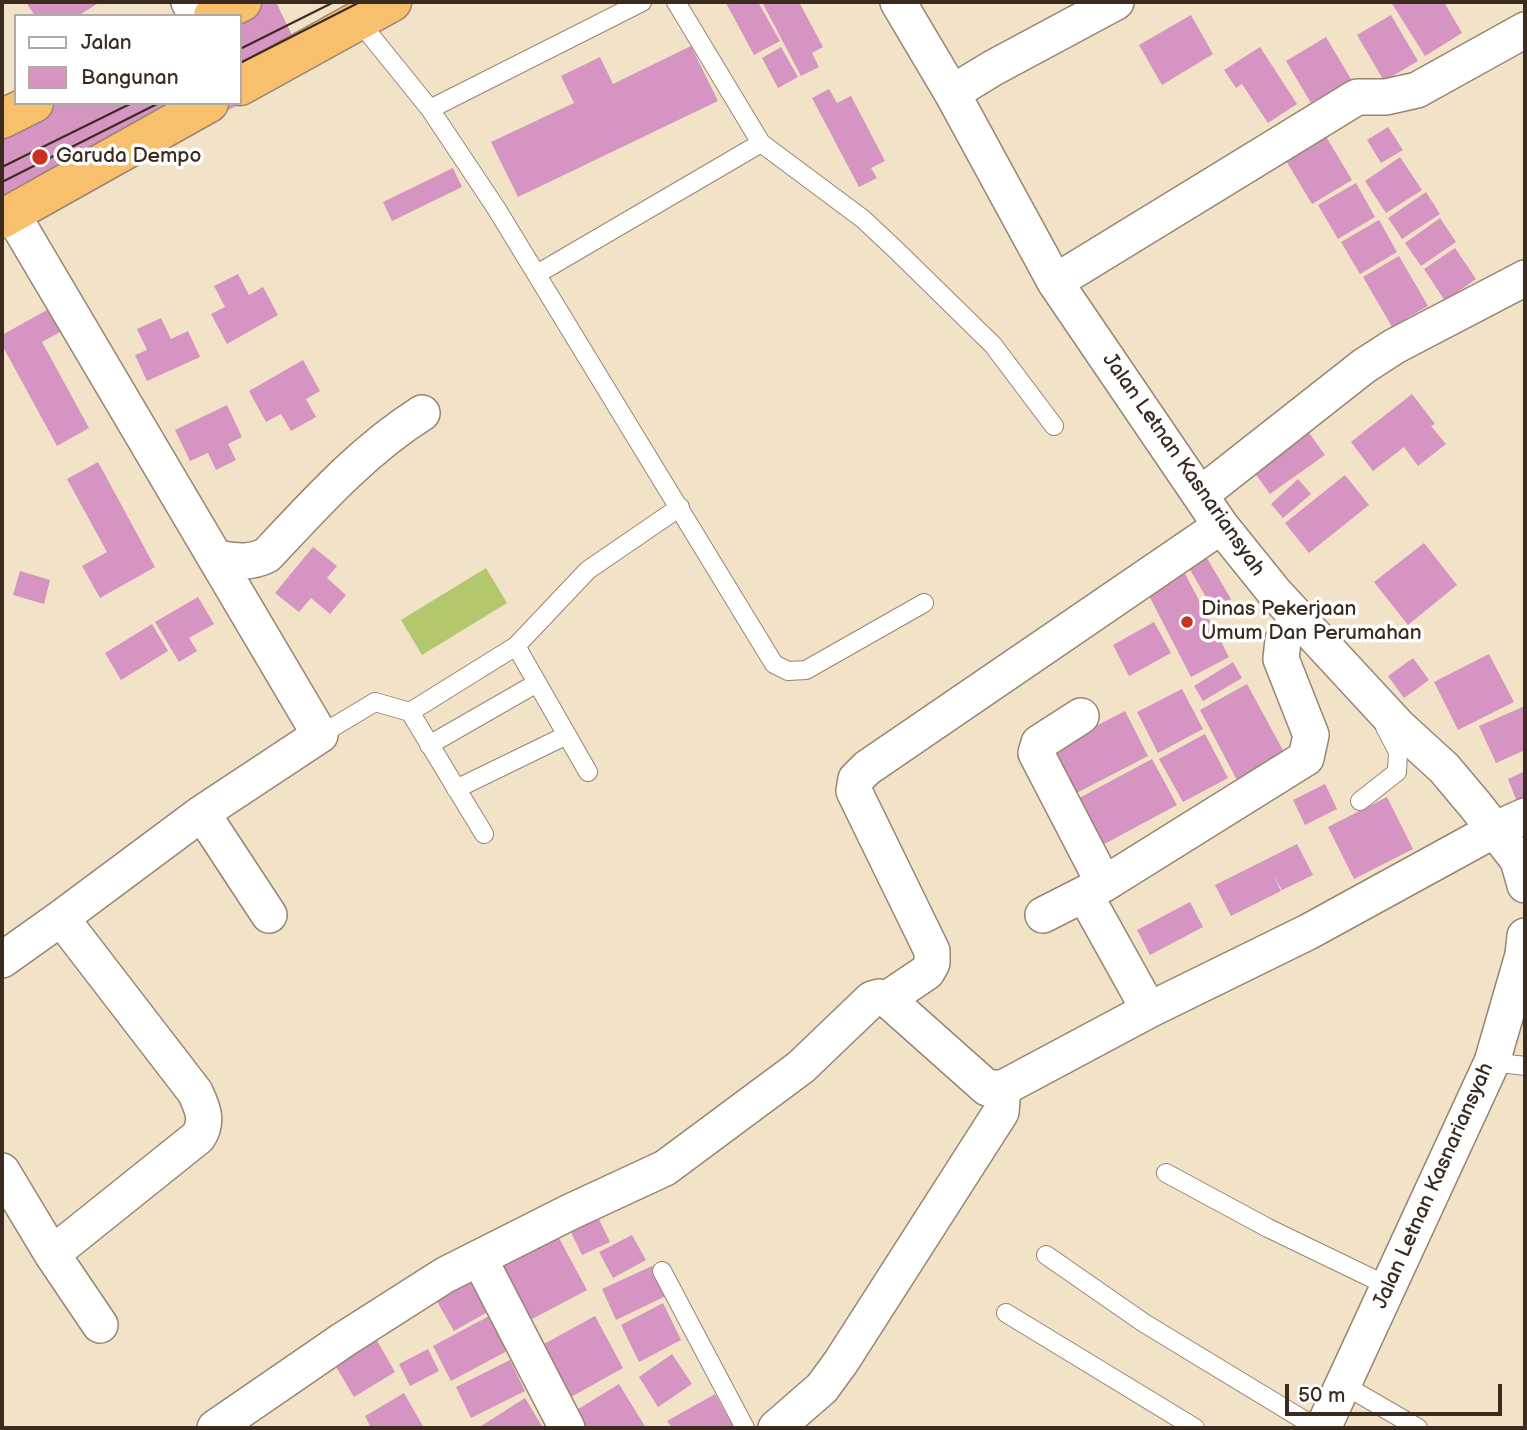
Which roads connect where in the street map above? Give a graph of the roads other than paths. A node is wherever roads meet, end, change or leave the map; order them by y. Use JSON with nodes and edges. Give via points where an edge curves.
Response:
{"nodes":[{"id":1,"x":242,"y":2,"type":"edge"},
{"id":2,"x":392,"y":2,"type":"edge"},
{"id":3,"x":642,"y":2,"type":"edge"},
{"id":4,"x":676,"y":2,"type":"edge"},
{"id":5,"x":898,"y":2,"type":"edge"},
{"id":6,"x":1116,"y":2,"type":"edge"},
{"id":7,"x":217,"y":14,"type":"edge"},
{"id":8,"x":358,"y":20,"type":"junction"},
{"id":9,"x":1525,"y":30,"type":"edge"},
{"id":10,"x":242,"y":85,"type":"edge"},
{"id":11,"x":952,"y":93,"type":"junction"},
{"id":12,"x":29,"y":105,"type":"edge"},
{"id":13,"x":205,"y":105,"type":"edge"},
{"id":14,"x":430,"y":109,"type":"junction"},
{"id":15,"x":2,"y":119,"type":"edge"},
{"id":16,"x":761,"y":143,"type":"junction"},
{"id":17,"x":7,"y":216,"type":"edge"},
{"id":18,"x":537,"y":274,"type":"junction"},
{"id":19,"x":1525,"y":278,"type":"edge"},
{"id":20,"x":1055,"y":282,"type":"junction"},
{"id":21,"x":422,"y":413,"type":"dead end"},
{"id":22,"x":1054,"y":426,"type":"dead end"},
{"id":23,"x":1200,"y":495,"type":"junction"},
{"id":24,"x":680,"y":507,"type":"junction"},
{"id":25,"x":1221,"y":526,"type":"junction"},
{"id":26,"x":216,"y":558,"type":"junction"},
{"id":27,"x":924,"y":603,"type":"dead end"},
{"id":28,"x":1298,"y":619,"type":"junction"},
{"id":29,"x":516,"y":646,"type":"junction"},
{"id":30,"x":537,"y":683,"type":"junction"},
{"id":31,"x":1368,"y":693,"type":"junction"},
{"id":32,"x":410,"y":712,"type":"junction"},
{"id":33,"x":1081,"y":716,"type":"dead end"},
{"id":34,"x":320,"y":735,"type":"junction"},
{"id":35,"x":567,"y":735,"type":"junction"},
{"id":36,"x":429,"y":745,"type":"junction"},
{"id":37,"x":588,"y":772,"type":"dead end"},
{"id":38,"x":456,"y":789,"type":"junction"},
{"id":39,"x":1360,"y":801,"type":"dead end"},
{"id":40,"x":202,"y":813,"type":"junction"},
{"id":41,"x":1511,"y":823,"type":"edge"},
{"id":42,"x":484,"y":834,"type":"dead end"},
{"id":43,"x":1523,"y":867,"type":"edge"},
{"id":44,"x":1094,"y":890,"type":"junction"},
{"id":45,"x":269,"y":915,"type":"dead end"},
{"id":46,"x":1043,"y":915,"type":"dead end"},
{"id":47,"x":61,"y":918,"type":"junction"},
{"id":48,"x":1525,"y":936,"type":"edge"},
{"id":49,"x":2,"y":960,"type":"edge"},
{"id":50,"x":887,"y":999,"type":"junction"},
{"id":51,"x":1149,"y":1010,"type":"junction"},
{"id":52,"x":1508,"y":1064,"type":"edge"},
{"id":53,"x":1003,"y":1088,"type":"junction"},
{"id":54,"x":2,"y":1171,"type":"edge"},
{"id":55,"x":1166,"y":1173,"type":"dead end"},
{"id":56,"x":52,"y":1254,"type":"junction"},
{"id":57,"x":1046,"y":1255,"type":"dead end"},
{"id":58,"x":479,"y":1258,"type":"junction"},
{"id":59,"x":662,"y":1271,"type":"dead end"},
{"id":60,"x":1388,"y":1286,"type":"junction"},
{"id":61,"x":1006,"y":1313,"type":"dead end"},
{"id":62,"x":100,"y":1325,"type":"dead end"},
{"id":63,"x":1344,"y":1385,"type":"junction"},
{"id":64,"x":258,"y":1416,"type":"edge"},
{"id":65,"x":215,"y":1428,"type":"edge"},
{"id":66,"x":566,"y":1428,"type":"edge"},
{"id":67,"x":746,"y":1428,"type":"edge"},
{"id":68,"x":776,"y":1428,"type":"edge"},
{"id":69,"x":1195,"y":1428,"type":"edge"},
{"id":70,"x":1317,"y":1428,"type":"edge"},
{"id":71,"x":1323,"y":1428,"type":"edge"},
{"id":72,"x":1418,"y":1428,"type":"edge"}],
"edges":[{"from":1,"to":7,"type":"highway"},
{"from":2,"to":8,"type":"highway"},
{"from":3,"to":14,"type":"lane"},
{"from":4,"to":16,"type":"lane"},
{"from":5,"to":11,"type":"street","name":"Jalan Letnan Kasnariansyah"},
{"from":6,"to":11,"type":"street"},
{"from":8,"to":10,"type":"highway"},
{"from":8,"to":14,"type":"lane"},
{"from":9,"to":20,"type":"street","via":[[1417,90],[1357,97]]},
{"from":11,"to":20,"type":"street","name":"Jalan Letnan Kasnariansyah"},
{"from":12,"to":15,"type":"highway"},
{"from":13,"to":17,"type":"highway"},
{"from":14,"to":18,"type":"lane"},
{"from":16,"to":18,"type":"lane"},
{"from":16,"to":22,"type":"lane","via":[[863,219],[904,258],[993,345]]},
{"from":17,"to":26,"type":"street"},
{"from":18,"to":24,"type":"lane"},
{"from":19,"to":23,"type":"street","via":[[1364,366]]},
{"from":20,"to":23,"type":"street","name":"Jalan Letnan Kasnariansyah"},
{"from":21,"to":26,"type":"street","via":[[361,459],[267,555],[244,563]]},
{"from":23,"to":25,"type":"street","name":"Jalan Letnan Kasnariansyah"},
{"from":24,"to":27,"type":"lane","via":[[775,664],[783,670],[806,670]]},
{"from":24,"to":29,"type":"lane","via":[[588,570]]},
{"from":25,"to":28,"type":"street","name":"Jalan Letnan Kasnariansyah"},
{"from":25,"to":50,"type":"street","via":[[856,779],[854,791],[932,951],[927,972]]},
{"from":26,"to":34,"type":"street"},
{"from":28,"to":31,"type":"street","name":"Jalan Letnan Kasnariansyah"},
{"from":28,"to":44,"type":"street","via":[[1283,640],[1281,659],[1311,735],[1306,758]]},
{"from":29,"to":30,"type":"lane"},
{"from":29,"to":32,"type":"lane"},
{"from":30,"to":35,"type":"lane"},
{"from":30,"to":36,"type":"lane"},
{"from":31,"to":39,"type":"lane","via":[[1398,752],[1396,772]]},
{"from":31,"to":41,"type":"street","name":"Jalan Letnan Kasnariansyah","via":[[1444,768]]},
{"from":32,"to":34,"type":"lane","via":[[375,702]]},
{"from":32,"to":36,"type":"lane"},
{"from":33,"to":44,"type":"street","via":[[1039,743],[1036,752]]},
{"from":34,"to":40,"type":"street"},
{"from":35,"to":37,"type":"lane"},
{"from":35,"to":38,"type":"lane"},
{"from":36,"to":38,"type":"lane"},
{"from":38,"to":42,"type":"lane"},
{"from":40,"to":45,"type":"street"},
{"from":40,"to":47,"type":"street"},
{"from":41,"to":43,"type":"street","name":"Jalan Letnan Kasnariansyah"},
{"from":41,"to":51,"type":"street","via":[[1308,932]]},
{"from":44,"to":46,"type":"street"},
{"from":44,"to":51,"type":"street"},
{"from":47,"to":49,"type":"street"},
{"from":47,"to":56,"type":"street","via":[[195,1092],[205,1124],[198,1137]]},
{"from":48,"to":52,"type":"street","name":"Jalan Letnan Kasnariansyah"},
{"from":50,"to":53,"type":"street","via":[[987,1088]]},
{"from":50,"to":58,"type":"street","via":[[872,999],[801,1067],[665,1168]]},
{"from":51,"to":53,"type":"street"},
{"from":52,"to":60,"type":"street","name":"Jalan Letnan Kasnariansyah"},
{"from":53,"to":68,"type":"street","via":[[1001,1112],[841,1362],[822,1388]]},
{"from":54,"to":56,"type":"street"},
{"from":55,"to":60,"type":"lane"},
{"from":56,"to":62,"type":"street"},
{"from":57,"to":70,"type":"lane","via":[[1144,1323]]},
{"from":58,"to":64,"type":"street","via":[[343,1339]]},
{"from":58,"to":66,"type":"street"},
{"from":59,"to":67,"type":"lane"},
{"from":60,"to":63,"type":"street","name":"Jalan Letnan Kasnariansyah"},
{"from":61,"to":69,"type":"lane"},
{"from":63,"to":71,"type":"street","name":"Jalan Letnan Kasnariansyah"},
{"from":63,"to":72,"type":"lane"},
{"from":64,"to":65,"type":"street"}]}
